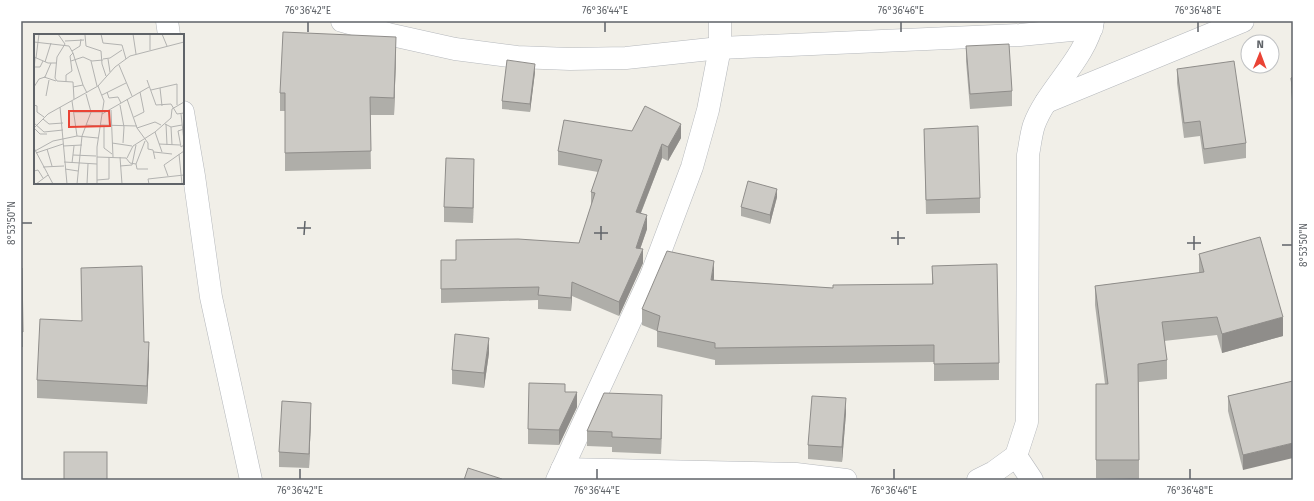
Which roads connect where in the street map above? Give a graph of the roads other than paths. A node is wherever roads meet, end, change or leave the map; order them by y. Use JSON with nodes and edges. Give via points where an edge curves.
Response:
{"nodes":[{"id":1,"x":167,"y":21,"type":"edge"},
{"id":2,"x":342,"y":21,"type":"edge"},
{"id":3,"x":720,"y":21,"type":"edge"},
{"id":4,"x":1243,"y":21,"type":"edge"},
{"id":5,"x":1092,"y":25,"type":"edge"},
{"id":6,"x":169,"y":34,"type":"edge"},
{"id":7,"x":720,"y":48,"type":"junction"},
{"id":8,"x":1046,"y":102,"type":"junction"},
{"id":9,"x":184,"y":118,"type":"edge"},
{"id":10,"x":1016,"y":456,"type":"junction"},
{"id":11,"x":559,"y":474,"type":"edge"},
{"id":12,"x":251,"y":480,"type":"edge"},
{"id":13,"x":846,"y":480,"type":"edge"},
{"id":14,"x":978,"y":480,"type":"edge"},
{"id":15,"x":1032,"y":480,"type":"edge"}],
"edges":[{"from":1,"to":6,"type":"street"},
{"from":2,"to":7,"type":"street","via":[[455,49],[517,58],[626,58]]},
{"from":3,"to":7,"type":"street"},
{"from":4,"to":8,"type":"street"},
{"from":5,"to":7,"type":"street","via":[[1020,35]]},
{"from":5,"to":8,"type":"street","via":[[1079,54]]},
{"from":7,"to":11,"type":"street","via":[[708,110],[692,167],[654,269]]},
{"from":8,"to":10,"type":"street","via":[[1034,125],[1028,155],[1027,422]]},
{"from":9,"to":12,"type":"street","via":[[211,297]]},
{"from":10,"to":14,"type":"street"},
{"from":10,"to":15,"type":"street"},
{"from":11,"to":13,"type":"street","via":[[796,474]]}]}
